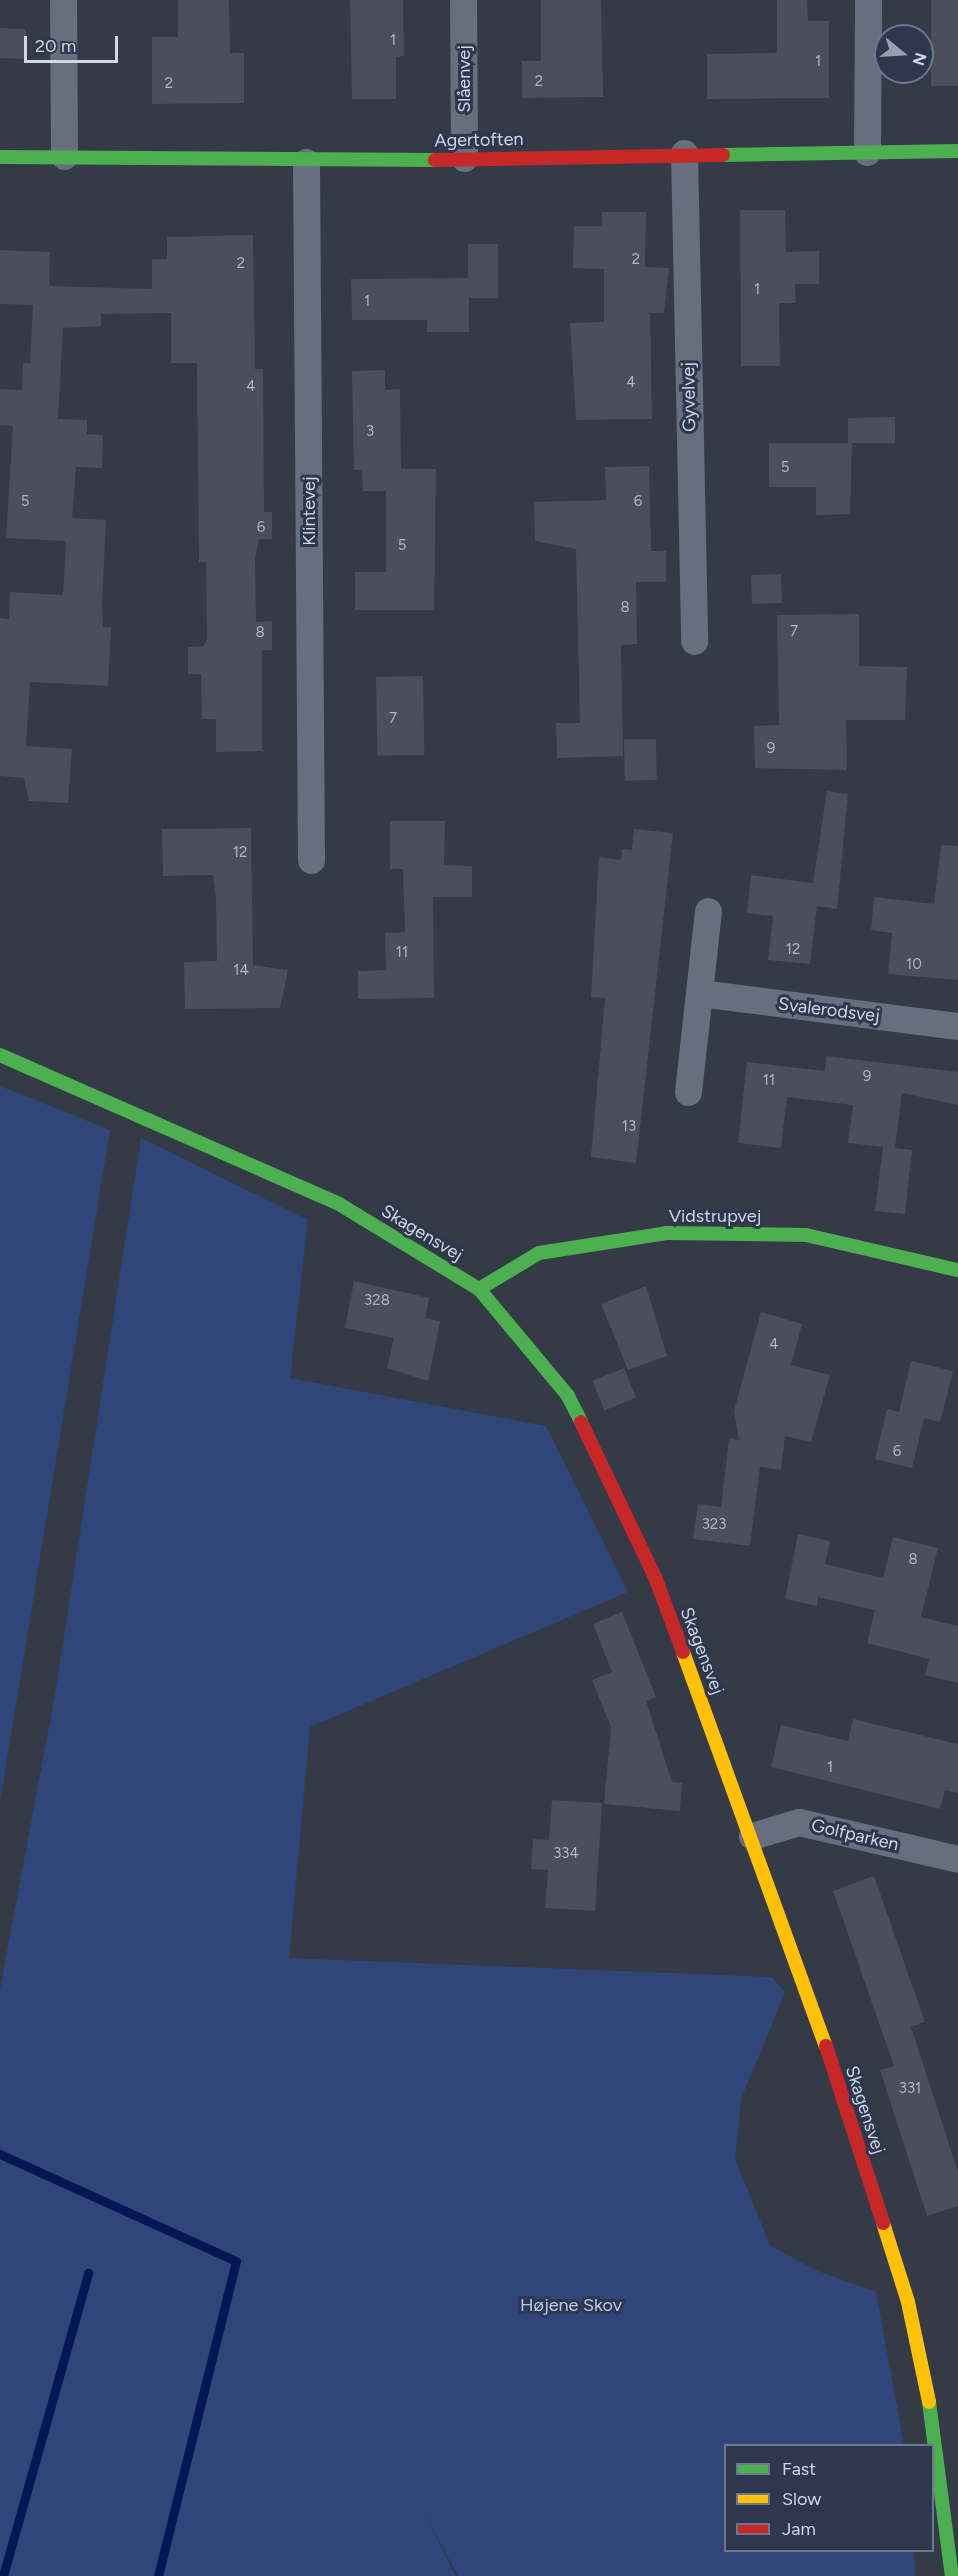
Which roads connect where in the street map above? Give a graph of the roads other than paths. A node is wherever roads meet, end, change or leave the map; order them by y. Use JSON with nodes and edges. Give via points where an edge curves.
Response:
{"nodes":[{"id":1,"x":63,"y":0,"type":"edge"},
{"id":2,"x":463,"y":0,"type":"edge"},
{"id":3,"x":868,"y":0,"type":"edge"},
{"id":4,"x":958,"y":151,"type":"edge"},
{"id":5,"x":867,"y":152,"type":"junction"},
{"id":6,"x":684,"y":153,"type":"junction"},
{"id":7,"x":64,"y":156,"type":"junction"},
{"id":8,"x":0,"y":158,"type":"edge"},
{"id":9,"x":464,"y":158,"type":"junction"},
{"id":10,"x":306,"y":162,"type":"junction"},
{"id":11,"x":694,"y":641,"type":"dead end"},
{"id":12,"x":311,"y":860,"type":"dead end"},
{"id":13,"x":708,"y":911,"type":"dead end"},
{"id":14,"x":700,"y":993,"type":"junction"},
{"id":15,"x":958,"y":1026,"type":"edge"},
{"id":16,"x":0,"y":1054,"type":"edge"},
{"id":17,"x":688,"y":1092,"type":"dead end"},
{"id":18,"x":958,"y":1270,"type":"edge"},
{"id":19,"x":479,"y":1289,"type":"junction"},
{"id":20,"x":752,"y":1836,"type":"junction"},
{"id":21,"x":958,"y":1859,"type":"edge"},
{"id":22,"x":952,"y":2576,"type":"edge"}],
"edges":[{"from":1,"to":7,"type":"street"},
{"from":2,"to":9,"type":"street","name":"Slåenvej"},
{"from":3,"to":5,"type":"street"},
{"from":4,"to":5,"type":"street","name":"Agertoften"},
{"from":5,"to":6,"type":"street","name":"Agertoften"},
{"from":6,"to":9,"type":"street","name":"Agertoften"},
{"from":6,"to":11,"type":"street","name":"Gyvelvej"},
{"from":7,"to":8,"type":"street","name":"Agertoften"},
{"from":7,"to":10,"type":"street","name":"Agertoften"},
{"from":9,"to":10,"type":"street","name":"Agertoften"},
{"from":10,"to":12,"type":"street","name":"Klintevej"},
{"from":13,"to":14,"type":"street"},
{"from":14,"to":15,"type":"street","name":"Svalerodsvej"},
{"from":14,"to":17,"type":"street"},
{"from":16,"to":19,"type":"street","name":"Skagensvej","via":[[339,1204]]},
{"from":18,"to":19,"type":"street","name":"Vidstrupvej","via":[[806,1235],[666,1233],[584,1242],[538,1254]]},
{"from":19,"to":20,"type":"street","name":"Skagensvej","via":[[568,1396],[596,1448],[655,1577]]},
{"from":20,"to":21,"type":"street","name":"Golfparken","via":[[799,1822]]},
{"from":20,"to":22,"type":"street","name":"Skagensvej","via":[[806,1982],[908,2302],[931,2412]]}]}
